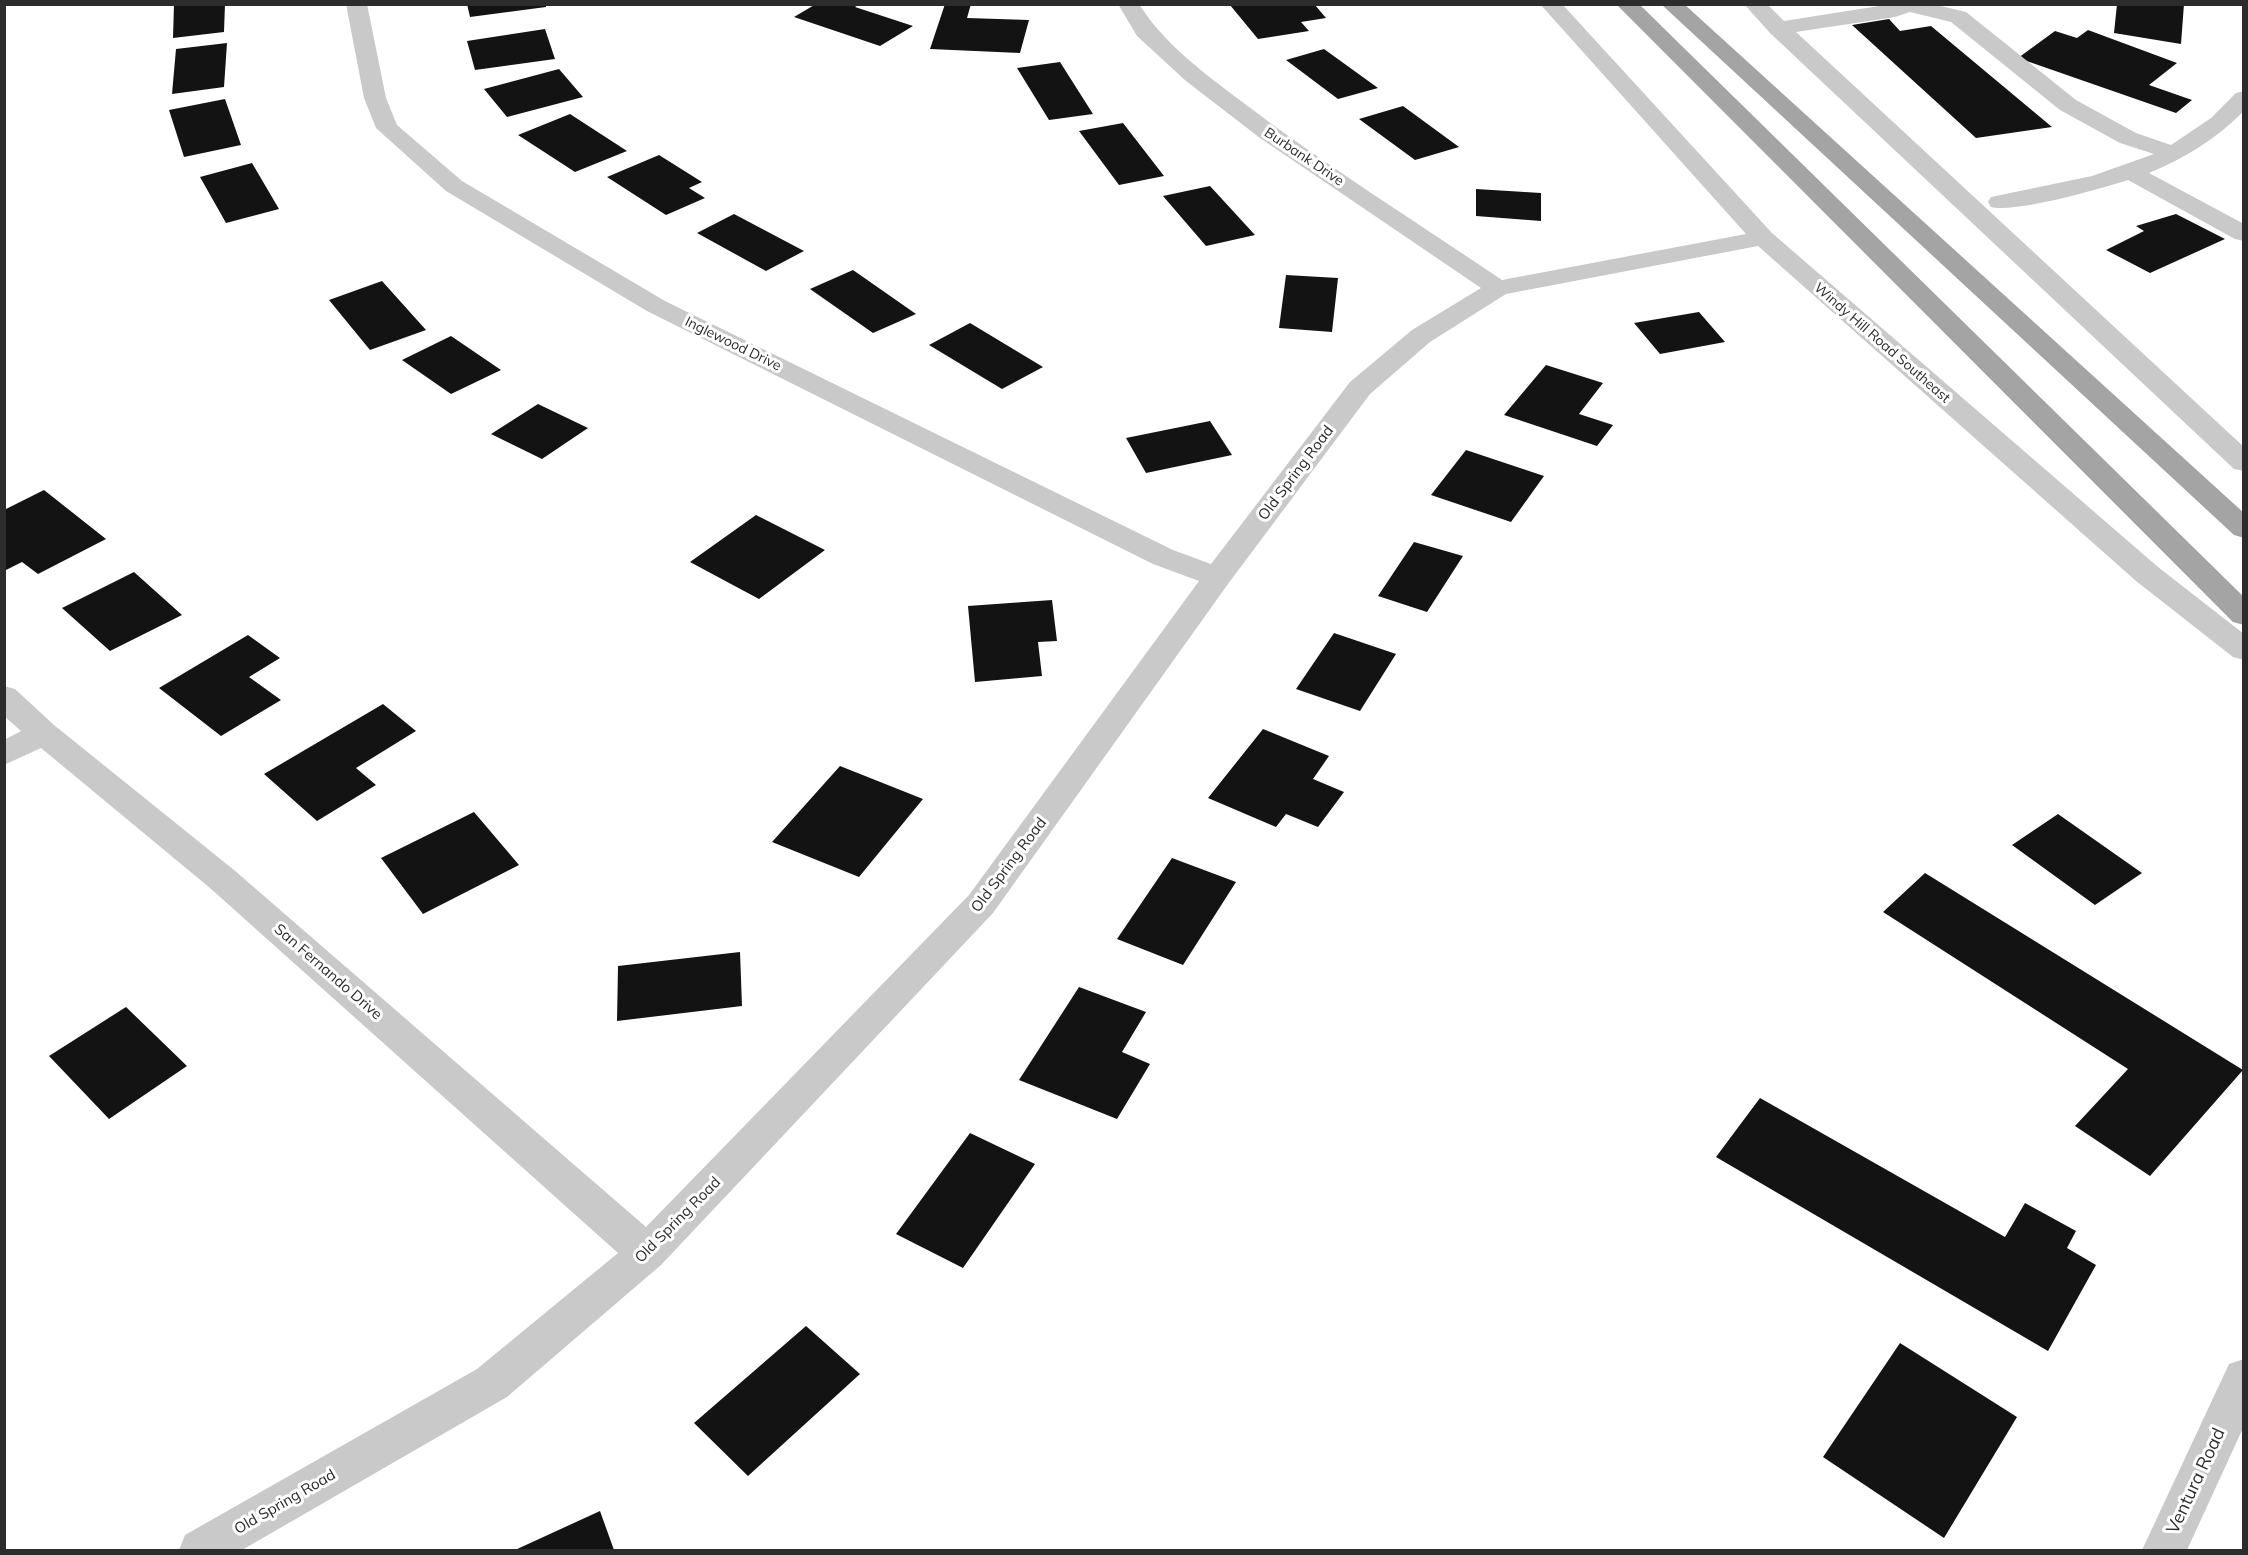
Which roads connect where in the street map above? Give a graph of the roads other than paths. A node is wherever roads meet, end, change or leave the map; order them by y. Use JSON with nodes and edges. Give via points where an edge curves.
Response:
{"nodes":[{"id":1,"x":356,"y":4,"type":"edge"},
{"id":2,"x":1128,"y":4,"type":"edge"},
{"id":3,"x":1550,"y":4,"type":"edge"},
{"id":4,"x":1626,"y":4,"type":"edge"},
{"id":5,"x":1671,"y":4,"type":"edge"},
{"id":6,"x":1754,"y":4,"type":"edge"},
{"id":7,"x":1911,"y":5,"type":"edge"},
{"id":8,"x":1778,"y":28,"type":"junction"},
{"id":9,"x":2244,"y":98,"type":"edge"},
{"id":10,"x":2174,"y":153,"type":"junction"},
{"id":11,"x":2130,"y":172,"type":"junction"},
{"id":12,"x":2000,"y":202,"type":"dead end"},
{"id":13,"x":2244,"y":234,"type":"edge"},
{"id":14,"x":1763,"y":238,"type":"junction"},
{"id":15,"x":1498,"y":288,"type":"junction"},
{"id":16,"x":2244,"y":463,"type":"edge"},
{"id":17,"x":2244,"y":529,"type":"edge"},
{"id":18,"x":1217,"y":577,"type":"junction"},
{"id":19,"x":2244,"y":615,"type":"edge"},
{"id":20,"x":2244,"y":650,"type":"edge"},
{"id":21,"x":4,"y":697,"type":"edge"},
{"id":22,"x":43,"y":733,"type":"junction"},
{"id":23,"x":4,"y":754,"type":"edge"},
{"id":24,"x":647,"y":1253,"type":"junction"},
{"id":25,"x":2244,"y":1378,"type":"edge"},
{"id":26,"x":201,"y":1551,"type":"edge"},
{"id":27,"x":2164,"y":1551,"type":"edge"}],
"edges":[{"from":1,"to":18,"type":"street","name":"Inglewood Drive","via":[[375,98],[387,128],[454,186],[656,306],[1163,557]]},
{"from":2,"to":15,"type":"street","name":"Burbank Drive","via":[[1145,31],[1194,76],[1259,126]]},
{"from":3,"to":14,"type":"street","name":"Windy Hill Road Southeast"},
{"from":4,"to":19,"type":"main road"},
{"from":5,"to":17,"type":"main road"},
{"from":6,"to":8,"type":"street"},
{"from":7,"to":8,"type":"street","via":[[1894,11]]},
{"from":7,"to":10,"type":"street","via":[[1958,17],[2068,105],[2128,138]]},
{"from":8,"to":16,"type":"street"},
{"from":9,"to":10,"type":"street","via":[[2210,130]]},
{"from":10,"to":11,"type":"street"},
{"from":11,"to":12,"type":"street","via":[[2092,184]]},
{"from":11,"to":13,"type":"street"},
{"from":14,"to":15,"type":"street","name":"Old Spring Road"},
{"from":14,"to":20,"type":"street","name":"Windy Hill Road Southeast","via":[[2147,574]]},
{"from":15,"to":18,"type":"street","name":"Old Spring Road","via":[[1421,336],[1360,387]]},
{"from":18,"to":24,"type":"street","name":"Old Spring Road","via":[[981,904]]},
{"from":21,"to":22,"type":"street","name":"San Fernando Drive"},
{"from":22,"to":23,"type":"street"},
{"from":22,"to":24,"type":"street","name":"San Fernando Drive","via":[[222,879]]},
{"from":24,"to":26,"type":"street","name":"Old Spring Road","via":[[492,1383]]},
{"from":25,"to":27,"type":"street","name":"Ventura Road"}]}
